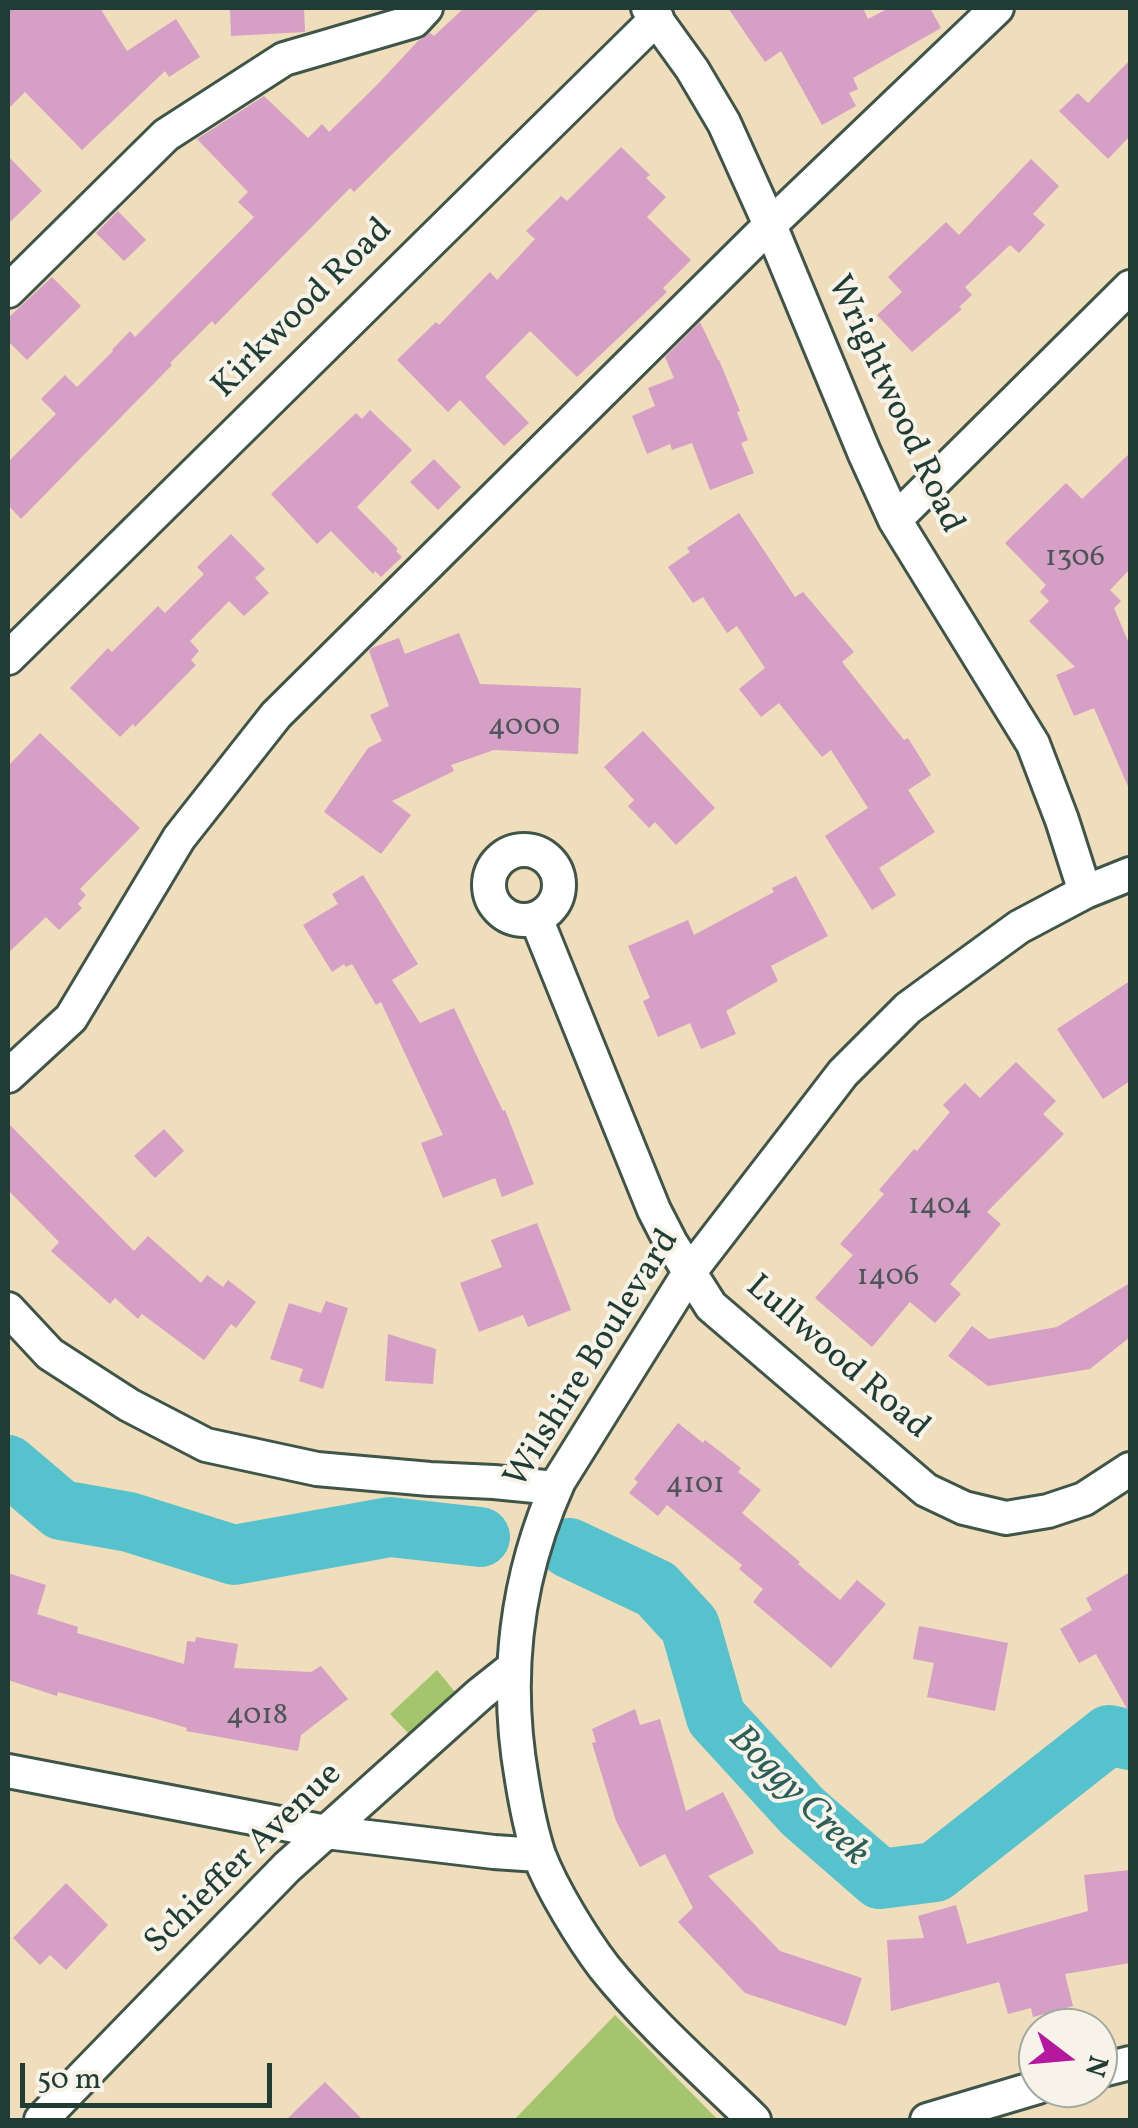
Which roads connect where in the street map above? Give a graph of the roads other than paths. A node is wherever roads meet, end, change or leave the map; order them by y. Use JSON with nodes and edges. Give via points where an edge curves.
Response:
{"nodes":[{"id":1,"x":426,"y":8,"type":"edge"},
{"id":2,"x":997,"y":8,"type":"edge"},
{"id":3,"x":653,"y":13,"type":"edge"},
{"id":4,"x":770,"y":225,"type":"junction"},
{"id":5,"x":1130,"y":287,"type":"edge"},
{"id":6,"x":8,"y":291,"type":"edge"},
{"id":7,"x":895,"y":520,"type":"junction"},
{"id":8,"x":8,"y":658,"type":"edge"},
{"id":9,"x":1130,"y":874,"type":"edge"},
{"id":10,"x":1085,"y":892,"type":"junction"},
{"id":11,"x":536,"y":918,"type":"dead end"},
{"id":12,"x":8,"y":1076,"type":"edge"},
{"id":13,"x":690,"y":1273,"type":"junction"},
{"id":14,"x":8,"y":1309,"type":"edge"},
{"id":15,"x":1130,"y":1469,"type":"edge"},
{"id":16,"x":555,"y":1488,"type":"junction"},
{"id":17,"x":514,"y":1667,"type":"junction"},
{"id":18,"x":8,"y":1771,"type":"edge"},
{"id":19,"x":326,"y":1832,"type":"junction"},
{"id":20,"x":539,"y":1855,"type":"junction"},
{"id":21,"x":1018,"y":2092,"type":"edge"},
{"id":22,"x":757,"y":2119,"type":"edge"},
{"id":23,"x":41,"y":2120,"type":"edge"},
{"id":24,"x":927,"y":2120,"type":"edge"}],
"edges":[{"from":1,"to":6,"type":"street","via":[[414,21],[284,59],[166,134]]},
{"from":2,"to":4,"type":"street"},
{"from":3,"to":4,"type":"street","name":"Wrightwood Road","via":[[724,124]]},
{"from":3,"to":8,"type":"street","name":"Kirkwood Road"},
{"from":4,"to":7,"type":"street","name":"Wrightwood Road"},
{"from":4,"to":12,"type":"street","via":[[276,716],[179,838],[70,1018]]},
{"from":5,"to":7,"type":"street"},
{"from":7,"to":10,"type":"street","name":"Wrightwood Road","via":[[1033,744]]},
{"from":9,"to":10,"type":"street","name":"Wilshire Boulevard"},
{"from":10,"to":13,"type":"street","name":"Wilshire Boulevard","via":[[1019,927],[908,1008],[843,1073]]},
{"from":11,"to":13,"type":"street","name":"Lullwood Road","via":[[654,1210]]},
{"from":13,"to":15,"type":"street","name":"Lullwood Road","via":[[712,1306],[926,1490],[964,1508],[1006,1518],[1048,1512],[1084,1499]]},
{"from":13,"to":16,"type":"street","name":"Wilshire Boulevard"},
{"from":14,"to":16,"type":"street","via":[[50,1354],[206,1446],[317,1469]]},
{"from":16,"to":17,"type":"street","name":"Wilshire Boulevard","via":[[529,1560]]},
{"from":17,"to":19,"type":"street","name":"Schieffer Avenue"},
{"from":17,"to":20,"type":"street","name":"Wilshire Boulevard","via":[[516,1742]]},
{"from":18,"to":19,"type":"street"},
{"from":19,"to":20,"type":"street"},
{"from":19,"to":23,"type":"street","name":"Schieffer Avenue"},
{"from":20,"to":22,"type":"street","name":"Wilshire Boulevard","via":[[602,1964],[640,2010]]},
{"from":21,"to":24,"type":"street"}]}
